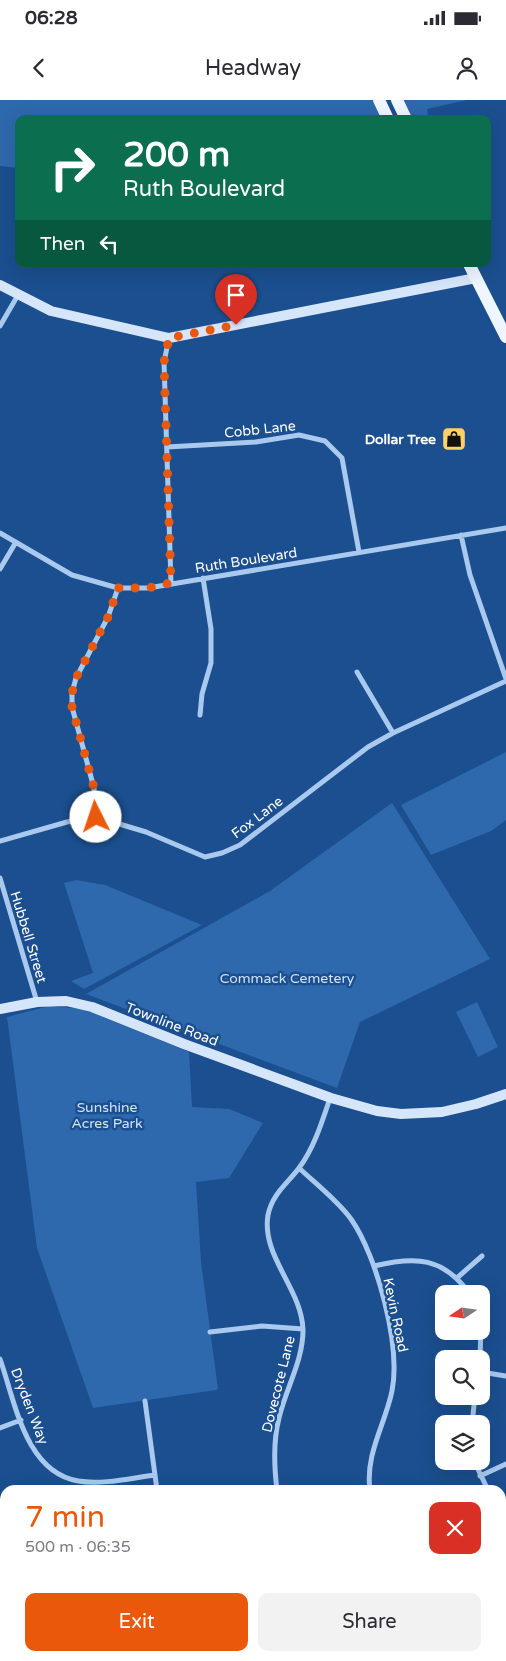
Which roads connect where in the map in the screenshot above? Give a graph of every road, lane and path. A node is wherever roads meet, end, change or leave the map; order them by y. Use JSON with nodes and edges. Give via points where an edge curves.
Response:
{"nodes":[{"id":1,"x":380,"y":100,"type":"edge"},
{"id":2,"x":398,"y":100,"type":"edge"},
{"id":3,"x":386,"y":115,"type":"edge"},
{"id":4,"x":404,"y":115,"type":"edge"},
{"id":5,"x":470,"y":267,"type":"edge"},
{"id":6,"x":476,"y":278,"type":"junction"},
{"id":7,"x":0,"y":285,"type":"edge"},
{"id":8,"x":18,"y":295,"type":"junction"},
{"id":9,"x":0,"y":326,"type":"edge"},
{"id":10,"x":506,"y":337,"type":"edge"},
{"id":11,"x":169,"y":338,"type":"junction"},
{"id":12,"x":167,"y":447,"type":"junction"},
{"id":13,"x":506,"y":528,"type":"edge"},
{"id":14,"x":0,"y":533,"type":"edge"},
{"id":15,"x":461,"y":535,"type":"junction"},
{"id":16,"x":16,"y":542,"type":"junction"},
{"id":17,"x":359,"y":552,"type":"junction"},
{"id":18,"x":0,"y":570,"type":"edge"},
{"id":19,"x":203,"y":578,"type":"junction"},
{"id":20,"x":171,"y":583,"type":"junction"},
{"id":21,"x":118,"y":588,"type":"junction"},
{"id":22,"x":357,"y":672,"type":"dead end"},
{"id":23,"x":506,"y":680,"type":"edge"},
{"id":24,"x":200,"y":715,"type":"dead end"},
{"id":25,"x":393,"y":733,"type":"junction"},
{"id":26,"x":96,"y":817,"type":"junction"},
{"id":27,"x":0,"y":841,"type":"edge"},
{"id":28,"x":1,"y":882,"type":"edge"},
{"id":29,"x":37,"y":1002,"type":"junction"},
{"id":30,"x":0,"y":1009,"type":"edge"},
{"id":31,"x":505,"y":1093,"type":"edge"},
{"id":32,"x":330,"y":1098,"type":"junction"},
{"id":33,"x":299,"y":1168,"type":"junction"},
{"id":34,"x":482,"y":1256,"type":"dead end"},
{"id":35,"x":374,"y":1266,"type":"junction"},
{"id":36,"x":458,"y":1277,"type":"junction"},
{"id":37,"x":464,"y":1285,"type":"edge"},
{"id":38,"x":303,"y":1328,"type":"junction"},
{"id":39,"x":210,"y":1332,"type":"dead end"},
{"id":40,"x":0,"y":1358,"type":"edge"},
{"id":41,"x":490,"y":1373,"type":"edge"},
{"id":42,"x":506,"y":1376,"type":"edge"},
{"id":43,"x":145,"y":1401,"type":"dead end"},
{"id":44,"x":21,"y":1420,"type":"junction"},
{"id":45,"x":0,"y":1428,"type":"edge"},
{"id":46,"x":506,"y":1464,"type":"edge"},
{"id":47,"x":478,"y":1470,"type":"edge"},
{"id":48,"x":155,"y":1475,"type":"junction"},
{"id":49,"x":480,"y":1476,"type":"junction"},
{"id":50,"x":156,"y":1485,"type":"edge"},
{"id":51,"x":277,"y":1485,"type":"edge"},
{"id":52,"x":369,"y":1485,"type":"edge"},
{"id":53,"x":485,"y":1485,"type":"edge"}],
"edges":[{"from":1,"to":3,"type":"main road"},
{"from":2,"to":4,"type":"main road"},
{"from":5,"to":6,"type":"main road"},
{"from":6,"to":10,"type":"main road"},
{"from":6,"to":11,"type":"main road"},
{"from":7,"to":8,"type":"main road"},
{"from":8,"to":9,"type":"street"},
{"from":8,"to":11,"type":"main road","via":[[51,311]]},
{"from":11,"to":12,"type":"street","via":[[164,362]]},
{"from":12,"to":17,"type":"street","name":"Cobb Lane","via":[[256,442],[299,434],[325,441],[342,458]]},
{"from":12,"to":20,"type":"street"},
{"from":13,"to":15,"type":"street","name":"Ruth Boulevard"},
{"from":14,"to":16,"type":"street","name":"Ruth Boulevard"},
{"from":15,"to":17,"type":"street","name":"Ruth Boulevard"},
{"from":15,"to":23,"type":"street","via":[[470,575]]},
{"from":16,"to":18,"type":"street"},
{"from":16,"to":21,"type":"street","name":"Ruth Boulevard","via":[[72,575]]},
{"from":17,"to":19,"type":"street","name":"Ruth Boulevard"},
{"from":19,"to":20,"type":"street","name":"Ruth Boulevard"},
{"from":19,"to":24,"type":"street","via":[[212,629],[211,663]]},
{"from":20,"to":21,"type":"street","name":"Ruth Boulevard","via":[[148,588]]},
{"from":21,"to":26,"type":"street","via":[[72,693],[72,707],[94,788]]},
{"from":22,"to":25,"type":"street"},
{"from":23,"to":25,"type":"street","name":"Fox Lane"},
{"from":25,"to":26,"type":"street","name":"Fox Lane","via":[[341,767],[240,845],[222,853],[205,857],[146,832]]},
{"from":26,"to":27,"type":"street","name":"Fox Lane"},
{"from":28,"to":29,"type":"street","name":"Hubbell Street"},
{"from":29,"to":30,"type":"main road","name":"Townline Road"},
{"from":29,"to":32,"type":"main road","name":"Townline Road","via":[[66,1001],[92,1006]]},
{"from":31,"to":32,"type":"main road","name":"Townline Road","via":[[476,1104],[418,1114],[377,1111]]},
{"from":32,"to":33,"type":"street","name":"Dovecote Lane","via":[[310,1150]]},
{"from":33,"to":35,"type":"street","name":"Kevin Road","via":[[350,1218]]},
{"from":33,"to":38,"type":"street","name":"Dovecote Lane","via":[[272,1202],[268,1230],[272,1249],[293,1292]]},
{"from":34,"to":36,"type":"street"},
{"from":35,"to":36,"type":"street","via":[[408,1260],[426,1261]]},
{"from":35,"to":52,"type":"street","name":"Kevin Road","via":[[389,1326],[394,1371],[388,1406],[371,1455]]},
{"from":36,"to":37,"type":"street"},
{"from":38,"to":39,"type":"street","via":[[262,1326]]},
{"from":38,"to":51,"type":"street","name":"Dovecote Lane","via":[[298,1361],[278,1419],[274,1455]]},
{"from":40,"to":44,"type":"street","name":"Dryden Way"},
{"from":41,"to":42,"type":"street"},
{"from":43,"to":48,"type":"street"},
{"from":44,"to":45,"type":"street"},
{"from":44,"to":48,"type":"street","name":"Dryden Way","via":[[38,1456],[59,1475],[79,1481],[100,1482]]},
{"from":46,"to":49,"type":"street"},
{"from":47,"to":49,"type":"street"},
{"from":48,"to":50,"type":"street"},
{"from":49,"to":53,"type":"street"}]}
